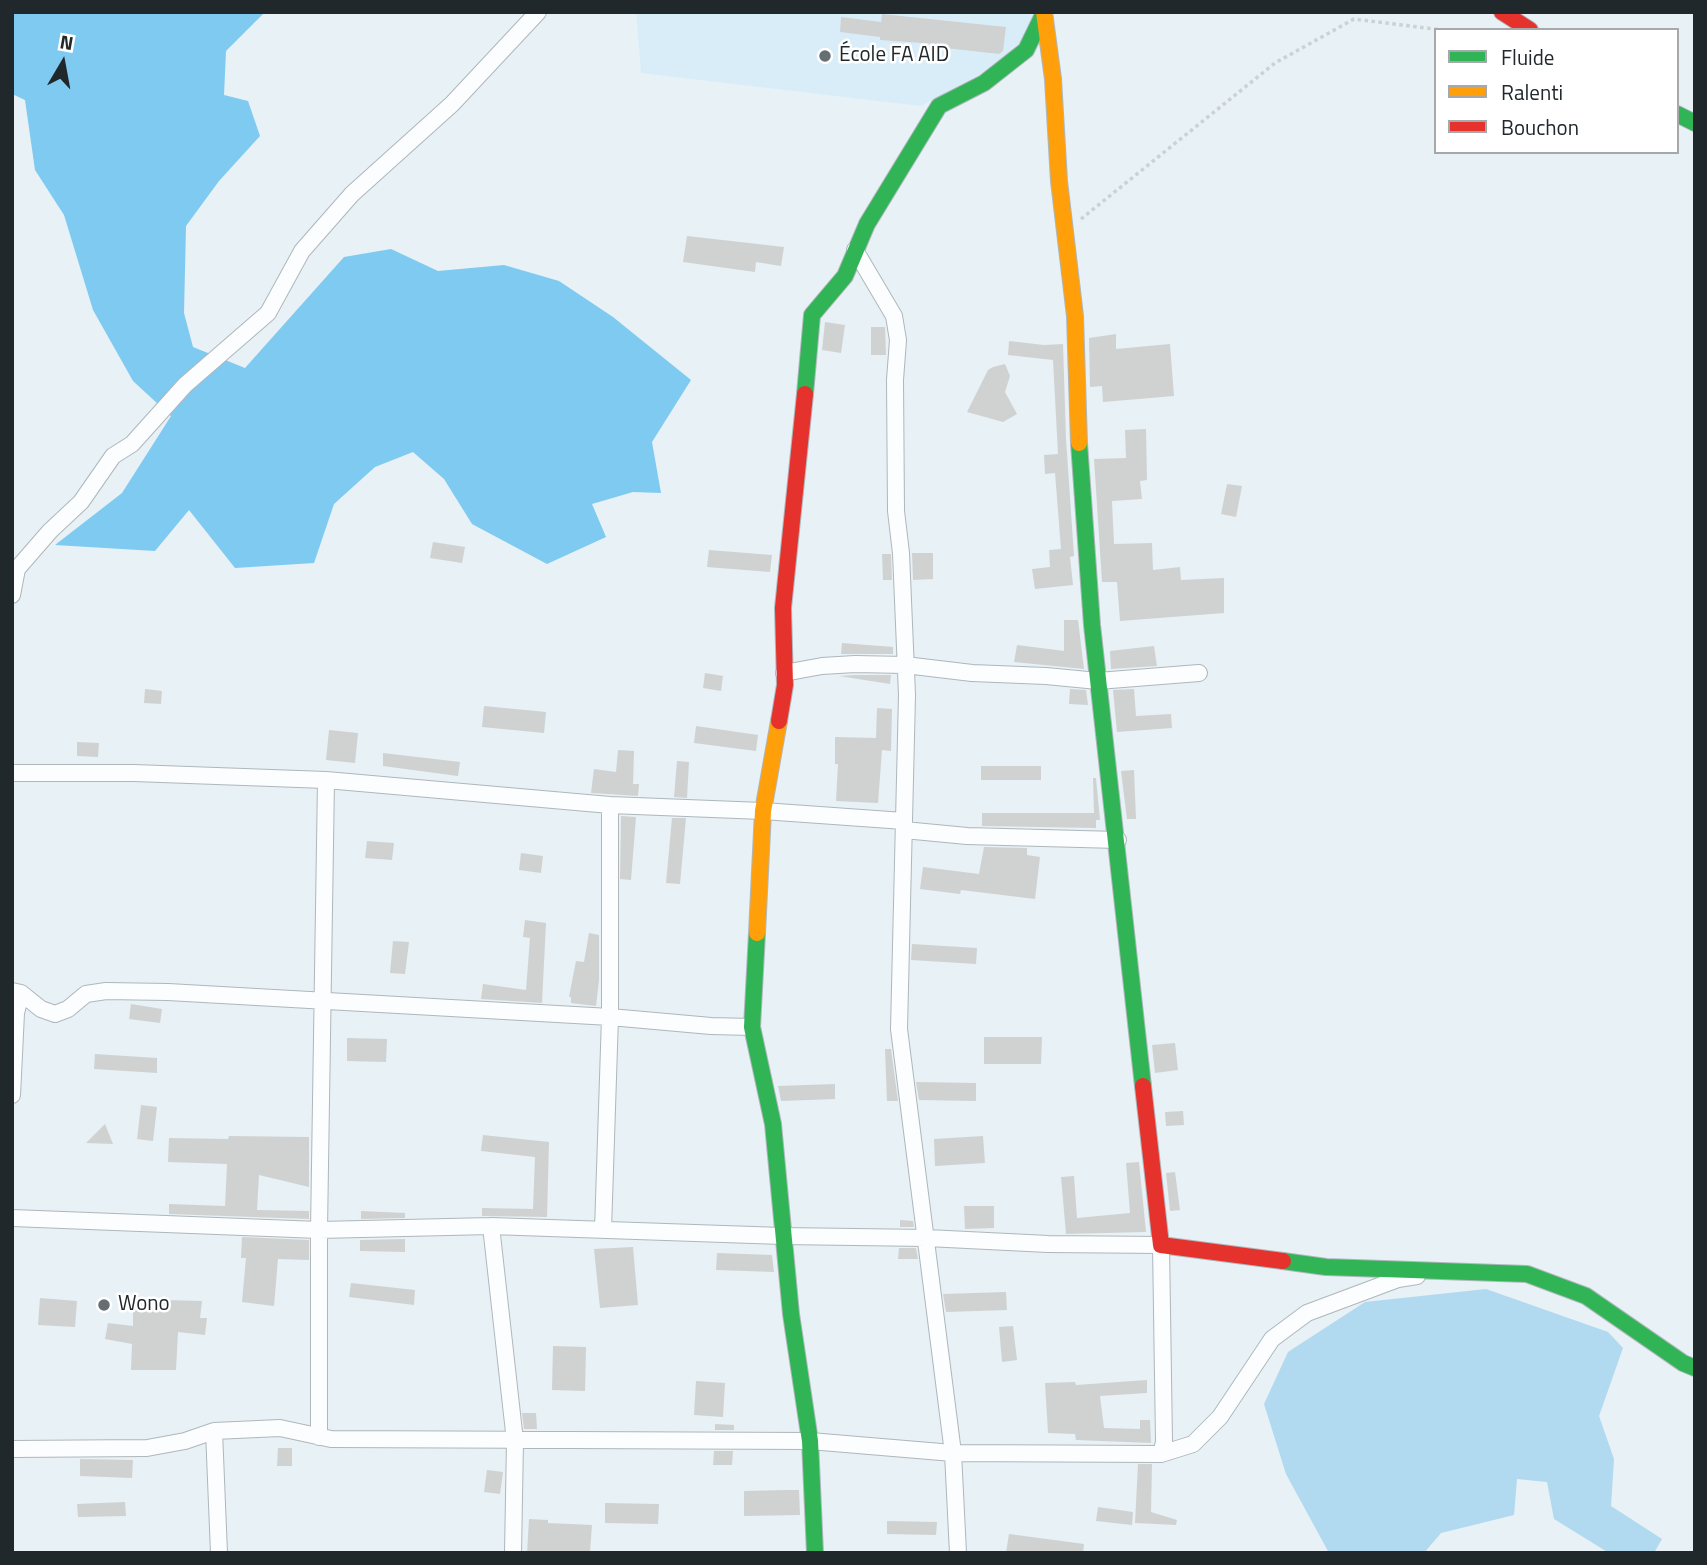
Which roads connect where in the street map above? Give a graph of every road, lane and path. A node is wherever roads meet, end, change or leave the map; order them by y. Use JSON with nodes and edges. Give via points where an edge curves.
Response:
{"nodes":[{"id":1,"x":538,"y":12,"type":"edge"},
{"id":2,"x":1502,"y":12,"type":"edge"},
{"id":3,"x":1043,"y":14,"type":"edge"},
{"id":4,"x":1527,"y":28,"type":"edge"},
{"id":5,"x":1434,"y":29,"type":"edge"},
{"id":6,"x":1679,"y":115,"type":"edge"},
{"id":7,"x":1695,"y":123,"type":"edge"},
{"id":8,"x":1065,"y":232,"type":"junction"},
{"id":9,"x":855,"y":250,"type":"junction"},
{"id":10,"x":12,"y":595,"type":"edge"},
{"id":11,"x":905,"y":664,"type":"junction"},
{"id":12,"x":784,"y":673,"type":"junction"},
{"id":13,"x":1199,"y":673,"type":"dead end"},
{"id":14,"x":1098,"y":681,"type":"junction"},
{"id":15,"x":12,"y":772,"type":"edge"},
{"id":16,"x":326,"y":780,"type":"junction"},
{"id":17,"x":610,"y":805,"type":"junction"},
{"id":18,"x":763,"y":811,"type":"junction"},
{"id":19,"x":904,"y":826,"type":"junction"},
{"id":20,"x":1118,"y":840,"type":"junction"},
{"id":21,"x":17,"y":992,"type":"edge"},
{"id":22,"x":323,"y":1002,"type":"junction"},
{"id":23,"x":610,"y":1017,"type":"junction"},
{"id":24,"x":752,"y":1027,"type":"junction"},
{"id":25,"x":12,"y":1095,"type":"edge"},
{"id":26,"x":12,"y":1218,"type":"edge"},
{"id":27,"x":491,"y":1226,"type":"junction"},
{"id":28,"x":319,"y":1230,"type":"junction"},
{"id":29,"x":603,"y":1230,"type":"junction"},
{"id":30,"x":782,"y":1236,"type":"junction"},
{"id":31,"x":927,"y":1238,"type":"junction"},
{"id":32,"x":1161,"y":1245,"type":"junction"},
{"id":33,"x":1458,"y":1270,"type":"junction"},
{"id":34,"x":1695,"y":1368,"type":"edge"},
{"id":35,"x":214,"y":1431,"type":"junction"},
{"id":36,"x":319,"y":1437,"type":"junction"},
{"id":37,"x":515,"y":1441,"type":"junction"},
{"id":38,"x":810,"y":1441,"type":"junction"},
{"id":39,"x":12,"y":1449,"type":"edge"},
{"id":40,"x":953,"y":1452,"type":"junction"},
{"id":41,"x":1161,"y":1454,"type":"junction"},
{"id":42,"x":219,"y":1553,"type":"edge"},
{"id":43,"x":513,"y":1553,"type":"edge"},
{"id":44,"x":815,"y":1553,"type":"edge"},
{"id":45,"x":958,"y":1553,"type":"edge"}],
"edges":[{"from":1,"to":10,"type":"street","via":[[452,104],[352,194],[302,251],[268,313],[185,385],[132,444],[113,456],[81,502],[17,569]]},
{"from":2,"to":4,"type":"street"},
{"from":3,"to":8,"type":"street"},
{"from":3,"to":9,"type":"street","via":[[1026,50],[984,83],[939,106]]},
{"from":5,"to":8,"type":"path","via":[[1354,19],[1275,63]]},
{"from":6,"to":7,"type":"street"},
{"from":8,"to":14,"type":"street","via":[[1075,316],[1079,438]]},
{"from":9,"to":11,"type":"street","via":[[894,316],[898,340],[896,511]]},
{"from":9,"to":12,"type":"street","via":[[845,276],[812,315],[783,608]]},
{"from":11,"to":12,"type":"street","via":[[855,663]]},
{"from":11,"to":14,"type":"street"},
{"from":11,"to":19,"type":"street"},
{"from":12,"to":18,"type":"street"},
{"from":13,"to":14,"type":"street"},
{"from":14,"to":20,"type":"street"},
{"from":15,"to":16,"type":"street"},
{"from":16,"to":17,"type":"street"},
{"from":16,"to":22,"type":"street"},
{"from":17,"to":18,"type":"street"},
{"from":17,"to":23,"type":"street"},
{"from":18,"to":19,"type":"street"},
{"from":18,"to":24,"type":"street"},
{"from":19,"to":20,"type":"street","via":[[967,836]]},
{"from":19,"to":31,"type":"street","via":[[899,1028]]},
{"from":20,"to":32,"type":"street"},
{"from":21,"to":22,"type":"street","via":[[55,1014],[86,995],[106,991]]},
{"from":21,"to":25,"type":"street"},
{"from":22,"to":23,"type":"street"},
{"from":22,"to":28,"type":"street"},
{"from":23,"to":24,"type":"street"},
{"from":23,"to":29,"type":"street"},
{"from":24,"to":30,"type":"street","via":[[773,1124]]},
{"from":26,"to":28,"type":"street"},
{"from":27,"to":28,"type":"street"},
{"from":27,"to":29,"type":"street"},
{"from":27,"to":37,"type":"street"},
{"from":28,"to":36,"type":"street"},
{"from":29,"to":30,"type":"street"},
{"from":30,"to":31,"type":"street"},
{"from":30,"to":38,"type":"street"},
{"from":31,"to":32,"type":"street"},
{"from":31,"to":40,"type":"street"},
{"from":32,"to":33,"type":"street","via":[[1326,1267]]},
{"from":32,"to":41,"type":"street"},
{"from":33,"to":34,"type":"street","via":[[1527,1274],[1586,1296]]},
{"from":33,"to":41,"type":"street","via":[[1398,1279],[1307,1313],[1272,1339],[1220,1418],[1193,1444]]},
{"from":35,"to":36,"type":"street","via":[[280,1428]]},
{"from":35,"to":39,"type":"street","via":[[147,1448]]},
{"from":35,"to":42,"type":"street"},
{"from":36,"to":37,"type":"street"},
{"from":37,"to":38,"type":"street"},
{"from":37,"to":43,"type":"street"},
{"from":38,"to":40,"type":"street"},
{"from":38,"to":44,"type":"street"},
{"from":40,"to":41,"type":"street"},
{"from":40,"to":45,"type":"street"}]}
